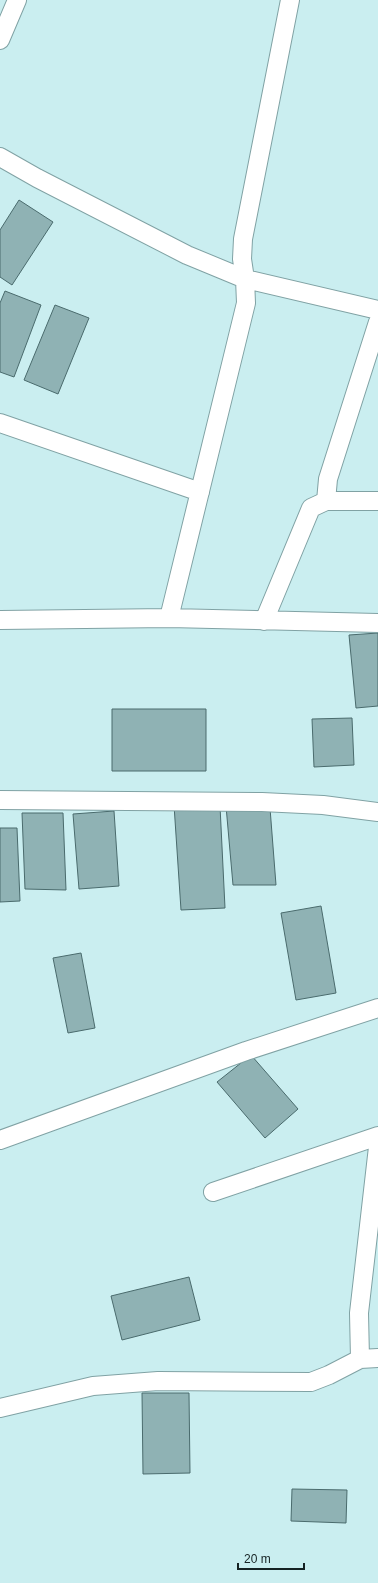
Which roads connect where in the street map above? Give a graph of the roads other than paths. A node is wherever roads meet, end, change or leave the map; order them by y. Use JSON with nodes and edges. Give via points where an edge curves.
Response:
{"nodes":[{"id":1,"x":17,"y":0,"type":"edge"},
{"id":2,"x":290,"y":0,"type":"edge"},
{"id":3,"x":0,"y":40,"type":"edge"},
{"id":4,"x":0,"y":157,"type":"edge"},
{"id":5,"x":245,"y":279,"type":"junction"},
{"id":6,"x":378,"y":310,"type":"edge"},
{"id":7,"x":378,"y":322,"type":"edge"},
{"id":8,"x":0,"y":423,"type":"edge"},
{"id":9,"x":200,"y":492,"type":"junction"},
{"id":10,"x":326,"y":501,"type":"junction"},
{"id":11,"x":378,"y":501,"type":"edge"},
{"id":12,"x":169,"y":618,"type":"junction"},
{"id":13,"x":0,"y":620,"type":"edge"},
{"id":14,"x":264,"y":621,"type":"junction"},
{"id":15,"x":378,"y":623,"type":"edge"},
{"id":16,"x":0,"y":800,"type":"edge"},
{"id":17,"x":378,"y":812,"type":"edge"},
{"id":18,"x":378,"y":1008,"type":"edge"},
{"id":19,"x":378,"y":1136,"type":"edge"},
{"id":20,"x":0,"y":1140,"type":"edge"},
{"id":21,"x":378,"y":1147,"type":"edge"},
{"id":22,"x":213,"y":1192,"type":"dead end"},
{"id":23,"x":378,"y":1358,"type":"edge"},
{"id":24,"x":360,"y":1359,"type":"junction"},
{"id":25,"x":0,"y":1408,"type":"edge"}],
"edges":[{"from":1,"to":3,"type":"street"},
{"from":2,"to":5,"type":"street","via":[[243,239]]},
{"from":4,"to":5,"type":"street","via":[[187,255]]},
{"from":5,"to":6,"type":"street"},
{"from":5,"to":9,"type":"street","via":[[246,303]]},
{"from":7,"to":10,"type":"street","via":[[328,480]]},
{"from":8,"to":9,"type":"street"},
{"from":9,"to":12,"type":"street"},
{"from":10,"to":11,"type":"street"},
{"from":10,"to":14,"type":"street","via":[[311,508]]},
{"from":12,"to":13,"type":"street"},
{"from":12,"to":14,"type":"street"},
{"from":14,"to":15,"type":"street"},
{"from":16,"to":17,"type":"street","via":[[262,802],[323,805]]},
{"from":18,"to":20,"type":"street","via":[[246,1051]]},
{"from":19,"to":22,"type":"street"},
{"from":21,"to":24,"type":"street","via":[[359,1313]]},
{"from":23,"to":24,"type":"street"},
{"from":24,"to":25,"type":"street","via":[[311,1382],[158,1381],[93,1386]]}]}
